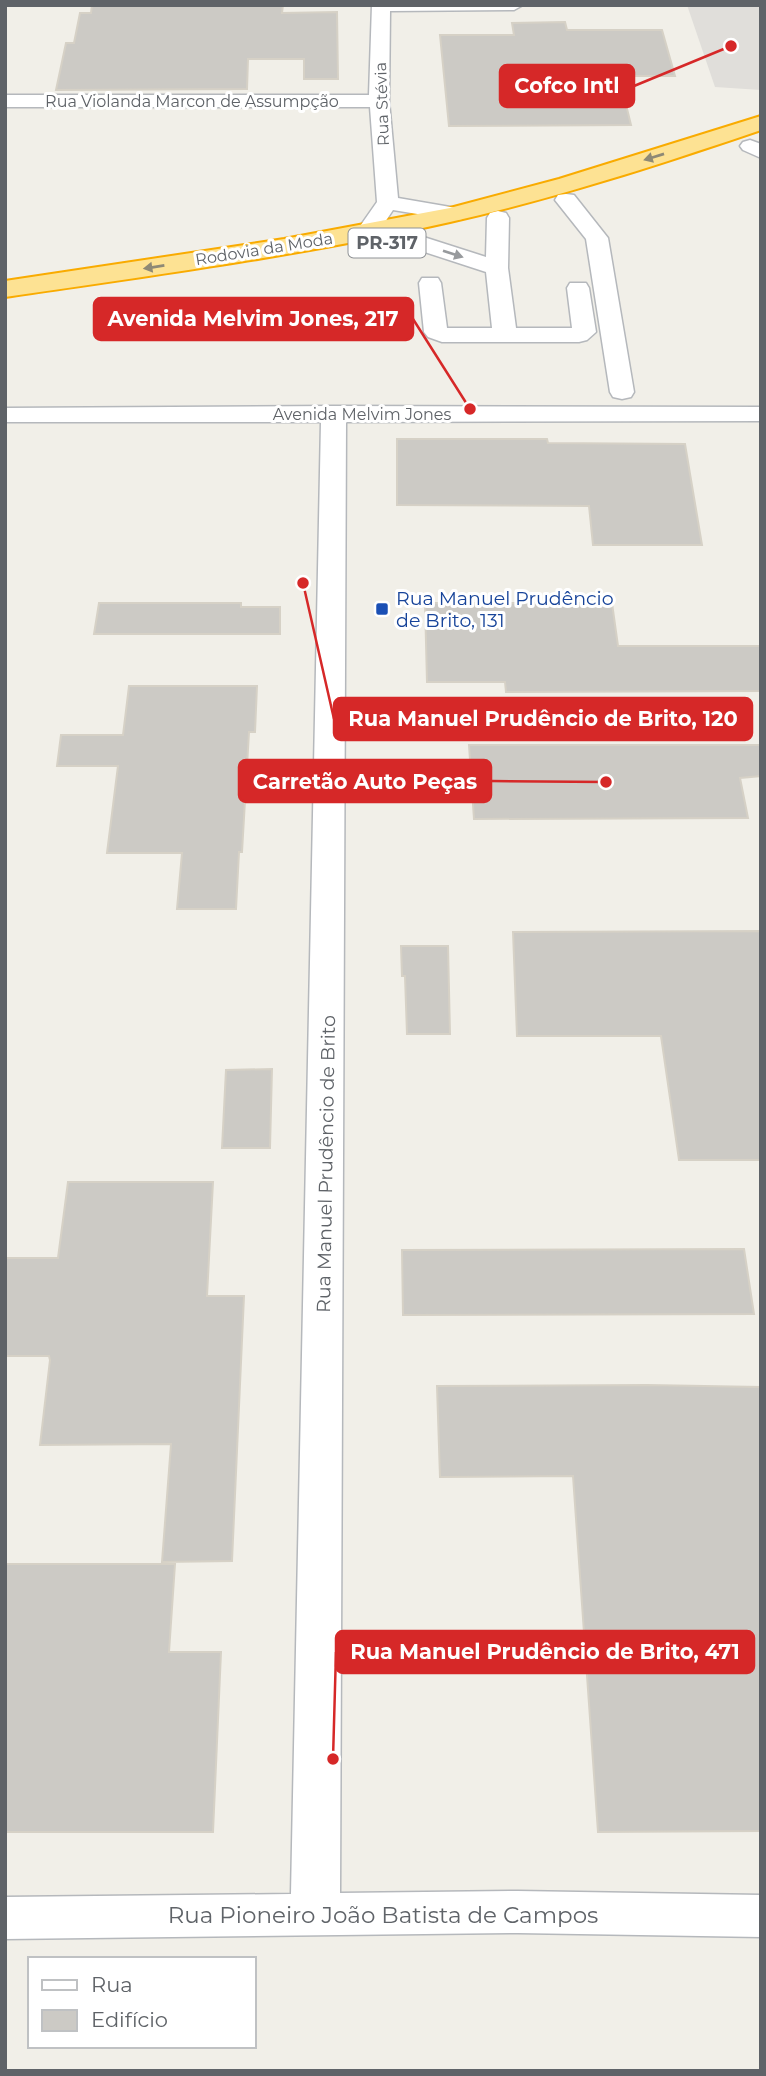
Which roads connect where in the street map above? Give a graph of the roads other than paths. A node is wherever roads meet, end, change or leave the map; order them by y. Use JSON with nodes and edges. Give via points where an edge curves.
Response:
{"nodes":[{"id":1,"x":514,"y":5,"type":"edge"},
{"id":2,"x":381,"y":6,"type":"edge"},
{"id":3,"x":5,"y":101,"type":"edge"},
{"id":4,"x":379,"y":101,"type":"junction"},
{"id":5,"x":761,"y":123,"type":"edge"},
{"id":6,"x":757,"y":147,"type":"edge"},
{"id":7,"x":566,"y":200,"type":"junction"},
{"id":8,"x":388,"y":202,"type":"junction"},
{"id":9,"x":454,"y":214,"type":"junction"},
{"id":10,"x":498,"y":218,"type":"junction"},
{"id":11,"x":367,"y":232,"type":"junction"},
{"id":12,"x":408,"y":239,"type":"junction"},
{"id":13,"x":497,"y":268,"type":"junction"},
{"id":14,"x":430,"y":283,"type":"dead end"},
{"id":15,"x":578,"y":288,"type":"dead end"},
{"id":16,"x":5,"y":289,"type":"edge"},
{"id":17,"x":5,"y":307,"type":"edge"},
{"id":18,"x":505,"y":335,"type":"junction"},
{"id":19,"x":622,"y":392,"type":"dead end"},
{"id":20,"x":334,"y":413,"type":"junction"},
{"id":21,"x":761,"y":414,"type":"edge"},
{"id":22,"x":5,"y":415,"type":"edge"},
{"id":23,"x":315,"y":1916,"type":"junction"},
{"id":24,"x":761,"y":1916,"type":"edge"},
{"id":25,"x":5,"y":1918,"type":"edge"}],
"edges":[{"from":1,"to":2,"type":"street"},
{"from":2,"to":4,"type":"street","name":"Rua Stévia"},
{"from":3,"to":4,"type":"street","name":"Rua Violanda Marcon de Assumpção"},
{"from":4,"to":8,"type":"street","name":"Rua Stévia"},
{"from":5,"to":9,"type":"highway","name":"Rodovia da Moda","number":"PR-317","one_way":true},
{"from":6,"to":7,"type":"highway","name":"Rodovia da Moda","number":"PR-317"},
{"from":7,"to":10,"type":"highway","name":"Rodovia da Moda","number":"PR-317"},
{"from":7,"to":19,"type":"street","via":[[597,238]]},
{"from":8,"to":9,"type":"street"},
{"from":8,"to":11,"type":"street"},
{"from":9,"to":11,"type":"highway","name":"Rodovia da Moda","number":"PR-317"},
{"from":10,"to":12,"type":"highway","name":"Rodovia da Moda","number":"PR-317"},
{"from":10,"to":13,"type":"street"},
{"from":11,"to":16,"type":"highway","name":"Rodovia da Moda","number":"PR-317","one_way":true},
{"from":12,"to":13,"type":"street","one_way":true},
{"from":12,"to":17,"type":"highway","name":"Rodovia da Moda","number":"PR-317","via":[[231,273]]},
{"from":13,"to":18,"type":"street"},
{"from":14,"to":18,"type":"street","via":[[436,332]]},
{"from":15,"to":18,"type":"street","via":[[584,332]]},
{"from":20,"to":21,"type":"street","name":"Avenida Melvim Jones"},
{"from":20,"to":22,"type":"street","name":"Avenida Melvim Jones"},
{"from":20,"to":23,"type":"street","name":"Rua Manuel Prudêncio de Brito"},
{"from":23,"to":24,"type":"street","name":"Rua Pioneiro João Batista de Campos","via":[[518,1912]]},
{"from":23,"to":25,"type":"street","name":"Rua Pioneiro João Batista de Campos"}]}
